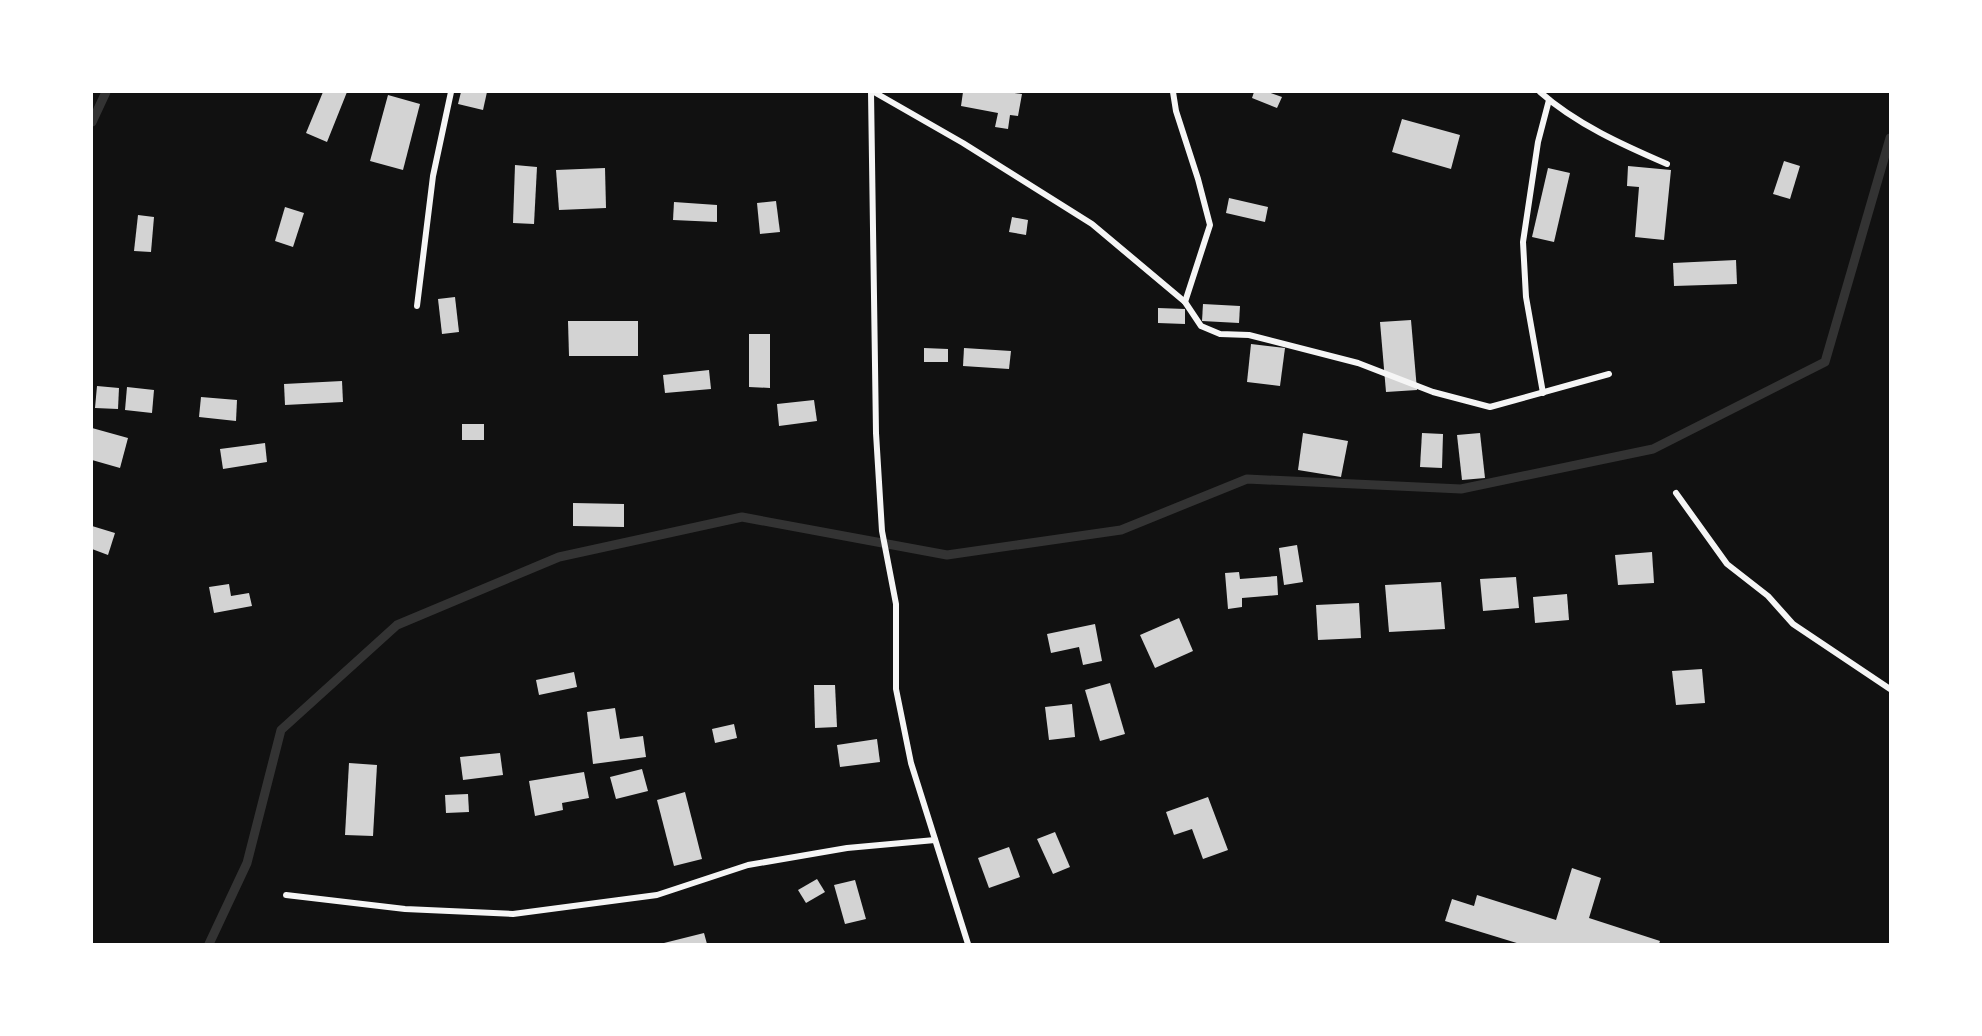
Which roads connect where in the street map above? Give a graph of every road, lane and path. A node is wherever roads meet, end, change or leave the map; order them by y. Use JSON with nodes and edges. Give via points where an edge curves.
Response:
{"nodes":[{"id":1,"x":451,"y":92,"type":"edge"},
{"id":2,"x":873,"y":92,"type":"edge"},
{"id":3,"x":1173,"y":92,"type":"edge"},
{"id":4,"x":1540,"y":92,"type":"edge"},
{"id":5,"x":1549,"y":100,"type":"junction"},
{"id":6,"x":1667,"y":164,"type":"dead end"},
{"id":7,"x":1185,"y":302,"type":"junction"},
{"id":8,"x":417,"y":306,"type":"dead end"},
{"id":9,"x":1609,"y":374,"type":"dead end"},
{"id":10,"x":1543,"y":393,"type":"junction"},
{"id":11,"x":1676,"y":493,"type":"dead end"},
{"id":12,"x":1890,"y":689,"type":"edge"},
{"id":13,"x":935,"y":840,"type":"junction"},
{"id":14,"x":286,"y":895,"type":"dead end"},
{"id":15,"x":968,"y":945,"type":"edge"}],
"edges":[{"from":1,"to":8,"type":"street","via":[[433,176]]},
{"from":2,"to":7,"type":"street","via":[[1092,224]]},
{"from":2,"to":13,"type":"street","via":[[876,410],[882,531],[896,604],[896,689],[911,763]]},
{"from":3,"to":7,"type":"street","via":[[1210,225]]},
{"from":4,"to":5,"type":"street"},
{"from":5,"to":6,"type":"street","via":[[1609,139]]},
{"from":5,"to":10,"type":"street","via":[[1538,142],[1523,242],[1526,297]]},
{"from":7,"to":10,"type":"street","via":[[1201,326],[1220,334],[1249,335],[1358,363],[1433,392],[1490,407]]},
{"from":9,"to":10,"type":"street"},
{"from":11,"to":12,"type":"street","via":[[1727,564],[1768,596],[1793,624]]},
{"from":13,"to":14,"type":"street","via":[[847,848],[748,865],[657,896],[513,914],[405,909]]},
{"from":13,"to":15,"type":"street"}]}
